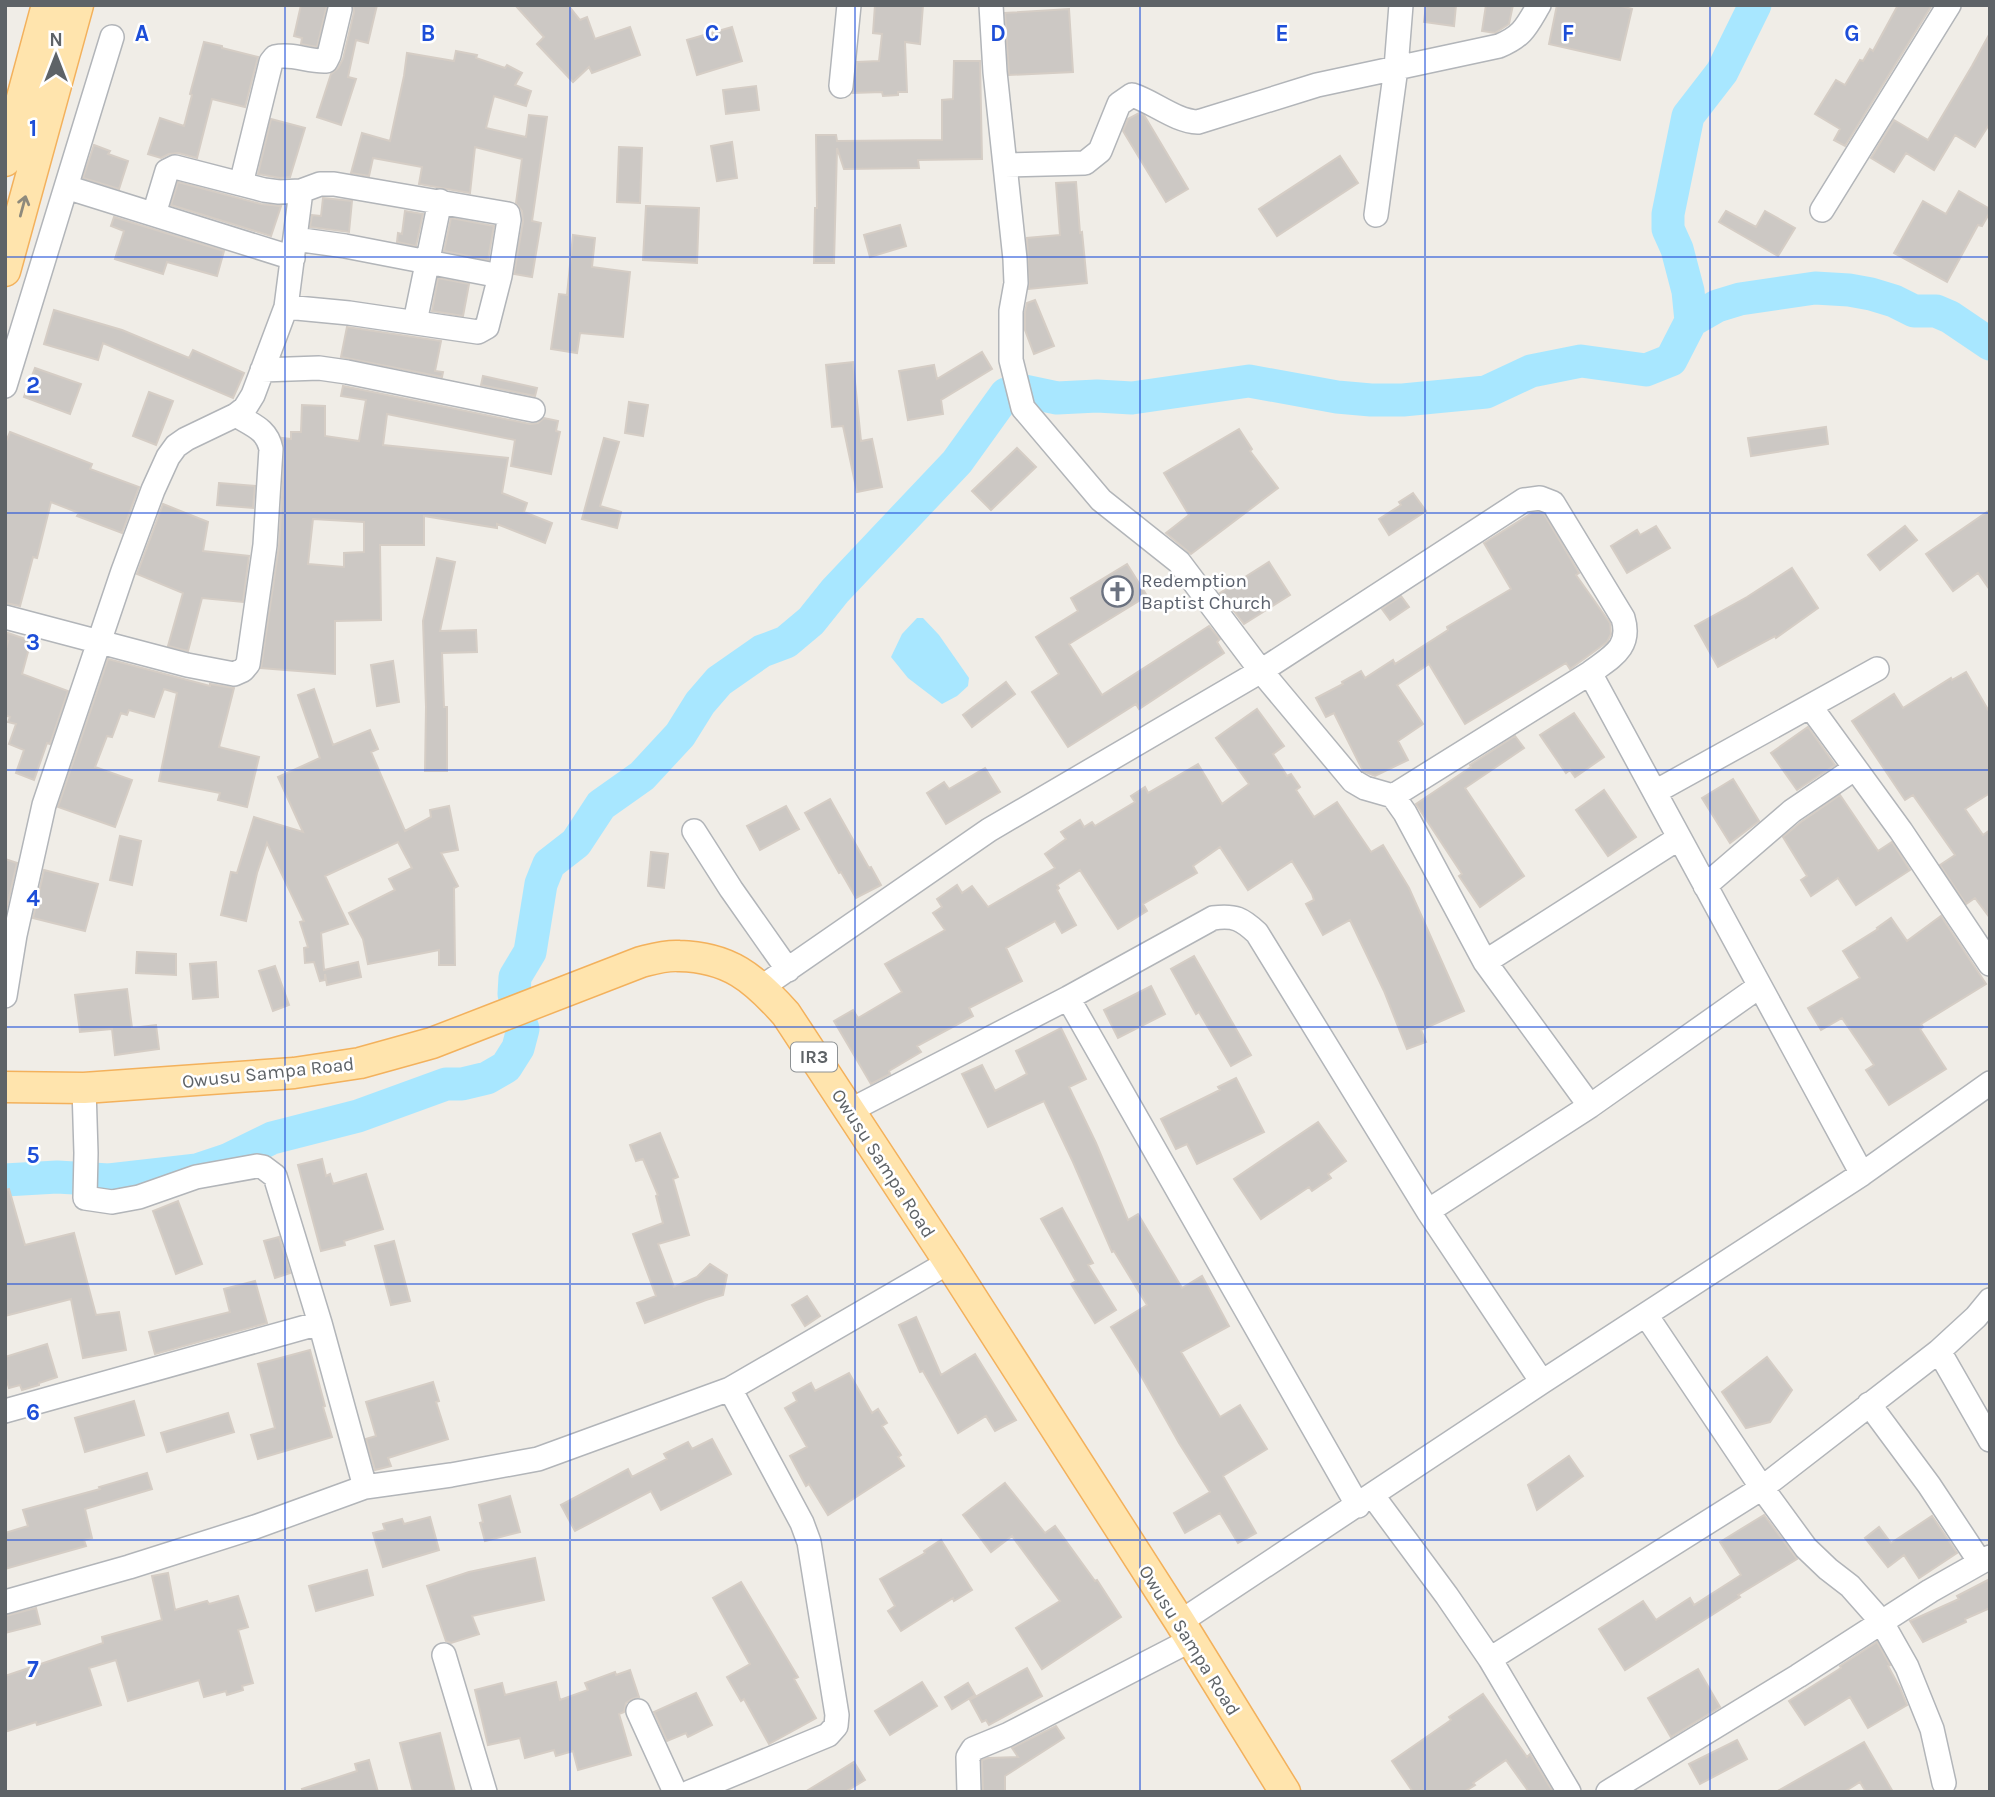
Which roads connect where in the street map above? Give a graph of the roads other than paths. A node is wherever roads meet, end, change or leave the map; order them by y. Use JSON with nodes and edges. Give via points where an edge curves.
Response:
{"nodes":[{"id":1,"x":47,"y":5,"type":"edge"},
{"id":2,"x":78,"y":5,"type":"edge"},
{"id":3,"x":849,"y":5,"type":"edge"},
{"id":4,"x":991,"y":5,"type":"edge"},
{"id":5,"x":1401,"y":5,"type":"edge"},
{"id":6,"x":1539,"y":5,"type":"edge"},
{"id":7,"x":1949,"y":5,"type":"edge"},
{"id":8,"x":340,"y":9,"type":"dead end"},
{"id":9,"x":112,"y":37,"type":"dead end"},
{"id":10,"x":1396,"y":68,"type":"junction"},
{"id":11,"x":841,"y":86,"type":"dead end"},
{"id":12,"x":5,"y":161,"type":"edge"},
{"id":13,"x":1005,"y":164,"type":"junction"},
{"id":14,"x":242,"y":184,"type":"junction"},
{"id":15,"x":66,"y":187,"type":"junction"},
{"id":16,"x":301,"y":191,"type":"junction"},
{"id":17,"x":440,"y":201,"type":"junction"},
{"id":18,"x":1822,"y":211,"type":"dead end"},
{"id":19,"x":153,"y":214,"type":"junction"},
{"id":20,"x":1376,"y":215,"type":"dead end"},
{"id":21,"x":294,"y":248,"type":"junction"},
{"id":22,"x":427,"y":262,"type":"junction"},
{"id":23,"x":5,"y":271,"type":"edge"},
{"id":24,"x":499,"y":276,"type":"junction"},
{"id":25,"x":286,"y":307,"type":"junction"},
{"id":26,"x":415,"y":322,"type":"junction"},
{"id":27,"x":262,"y":370,"type":"junction"},
{"id":28,"x":5,"y":386,"type":"edge"},
{"id":29,"x":533,"y":410,"type":"dead end"},
{"id":30,"x":236,"y":415,"type":"junction"},
{"id":31,"x":5,"y":617,"type":"edge"},
{"id":32,"x":99,"y":641,"type":"junction"},
{"id":33,"x":1877,"y":669,"type":"dead end"},
{"id":34,"x":1261,"y":671,"type":"junction"},
{"id":35,"x":1590,"y":673,"type":"junction"},
{"id":36,"x":1811,"y":706,"type":"junction"},
{"id":37,"x":1854,"y":769,"type":"junction"},
{"id":38,"x":1655,"y":793,"type":"junction"},
{"id":39,"x":1393,"y":796,"type":"junction"},
{"id":40,"x":694,"y":831,"type":"dead end"},
{"id":41,"x":1679,"y":838,"type":"junction"},
{"id":42,"x":1705,"y":886,"type":"junction"},
{"id":43,"x":1485,"y":962,"type":"junction"},
{"id":44,"x":1990,"y":964,"type":"edge"},
{"id":45,"x":788,"y":970,"type":"junction"},
{"id":46,"x":1760,"y":986,"type":"junction"},
{"id":47,"x":762,"y":987,"type":"junction"},
{"id":48,"x":5,"y":996,"type":"edge"},
{"id":49,"x":1068,"y":998,"type":"junction"},
{"id":50,"x":5,"y":1087,"type":"edge"},
{"id":51,"x":84,"y":1088,"type":"junction"},
{"id":52,"x":1987,"y":1090,"type":"edge"},
{"id":53,"x":1590,"y":1106,"type":"junction"},
{"id":54,"x":849,"y":1111,"type":"junction"},
{"id":55,"x":1862,"y":1174,"type":"junction"},
{"id":56,"x":1428,"y":1211,"type":"junction"},
{"id":57,"x":949,"y":1262,"type":"junction"},
{"id":58,"x":1990,"y":1300,"type":"edge"},
{"id":59,"x":1646,"y":1315,"type":"junction"},
{"id":60,"x":320,"y":1323,"type":"junction"},
{"id":61,"x":1939,"y":1351,"type":"junction"},
{"id":62,"x":1542,"y":1382,"type":"junction"},
{"id":63,"x":730,"y":1389,"type":"junction"},
{"id":64,"x":1869,"y":1404,"type":"junction"},
{"id":65,"x":5,"y":1411,"type":"edge"},
{"id":66,"x":1990,"y":1440,"type":"edge"},
{"id":67,"x":365,"y":1487,"type":"junction"},
{"id":68,"x":1762,"y":1488,"type":"junction"},
{"id":69,"x":1366,"y":1501,"type":"junction"},
{"id":70,"x":1985,"y":1560,"type":"edge"},
{"id":71,"x":5,"y":1601,"type":"edge"},
{"id":72,"x":1881,"y":1621,"type":"junction"},
{"id":73,"x":1186,"y":1631,"type":"junction"},
{"id":74,"x":444,"y":1655,"type":"dead end"},
{"id":75,"x":1490,"y":1659,"type":"junction"},
{"id":76,"x":638,"y":1712,"type":"dead end"},
{"id":77,"x":1944,"y":1783,"type":"dead end"},
{"id":78,"x":485,"y":1792,"type":"edge"},
{"id":79,"x":676,"y":1792,"type":"edge"},
{"id":80,"x":690,"y":1792,"type":"edge"},
{"id":81,"x":969,"y":1792,"type":"edge"},
{"id":82,"x":1285,"y":1792,"type":"edge"},
{"id":83,"x":1569,"y":1792,"type":"edge"},
{"id":84,"x":1608,"y":1792,"type":"edge"}],
"edges":[{"from":1,"to":12,"type":"main road"},
{"from":23,"to":2,"type":"main road","one_way":true},
{"from":3,"to":11,"type":"street"},
{"from":4,"to":13,"type":"street"},
{"from":5,"to":10,"type":"street"},
{"from":6,"to":10,"type":"street","via":[[1515,39]]},
{"from":7,"to":18,"type":"street"},
{"from":8,"to":14,"type":"street","via":[[326,61],[282,55],[271,62]]},
{"from":9,"to":15,"type":"street"},
{"from":10,"to":13,"type":"street","via":[[1317,85],[1198,122],[1187,122],[1132,95],[1119,104],[1100,152],[1085,163]]},
{"from":10,"to":20,"type":"street"},
{"from":13,"to":34,"type":"street","via":[[1016,271],[1011,360],[1023,408],[1101,500],[1179,562]]},
{"from":14,"to":16,"type":"street","via":[[279,192]]},
{"from":14,"to":19,"type":"street","via":[[171,168]]},
{"from":15,"to":19,"type":"street"},
{"from":15,"to":28,"type":"street"},
{"from":16,"to":17,"type":"street","via":[[334,184]]},
{"from":16,"to":21,"type":"street"},
{"from":17,"to":22,"type":"street"},
{"from":17,"to":24,"type":"street","via":[[508,214]]},
{"from":19,"to":21,"type":"street"},
{"from":21,"to":22,"type":"street","via":[[345,246]]},
{"from":21,"to":25,"type":"street"},
{"from":22,"to":24,"type":"street"},
{"from":22,"to":26,"type":"street"},
{"from":24,"to":26,"type":"street","via":[[483,331]]},
{"from":25,"to":26,"type":"street"},
{"from":25,"to":27,"type":"street"},
{"from":27,"to":29,"type":"street","via":[[337,370]]},
{"from":27,"to":30,"type":"street","via":[[253,395]]},
{"from":30,"to":32,"type":"street","via":[[186,439],[168,457]]},
{"from":30,"to":32,"type":"street","via":[[263,432],[271,449],[265,545],[248,664],[234,674]]},
{"from":31,"to":32,"type":"street"},
{"from":32,"to":48,"type":"street","via":[[44,805]]},
{"from":33,"to":36,"type":"street"},
{"from":34,"to":35,"type":"street","via":[[1524,500],[1540,498],[1553,503],[1623,618],[1625,640]]},
{"from":34,"to":39,"type":"street","via":[[1353,781]]},
{"from":34,"to":45,"type":"street","via":[[989,830]]},
{"from":35,"to":38,"type":"street"},
{"from":35,"to":39,"type":"street"},
{"from":36,"to":37,"type":"street"},
{"from":36,"to":38,"type":"street"},
{"from":37,"to":42,"type":"street","via":[[1786,816]]},
{"from":37,"to":44,"type":"street"},
{"from":38,"to":41,"type":"street"},
{"from":39,"to":43,"type":"street"},
{"from":40,"to":45,"type":"street"},
{"from":41,"to":42,"type":"street"},
{"from":41,"to":43,"type":"street"},
{"from":42,"to":46,"type":"street"},
{"from":43,"to":53,"type":"street"},
{"from":45,"to":47,"type":"street"},
{"from":46,"to":53,"type":"street"},
{"from":46,"to":55,"type":"street"},
{"from":47,"to":51,"type":"main road","name":"Owusu Sampa Road","number":"IR3","via":[[707,958],[676,956],[641,962],[432,1043],[360,1063],[294,1073]]},
{"from":47,"to":54,"type":"main road","name":"Owusu Sampa Road","number":"IR3","via":[[786,1014]]},
{"from":49,"to":54,"type":"street"},
{"from":49,"to":56,"type":"street","via":[[1213,918],[1244,921],[1257,933]]},
{"from":49,"to":69,"type":"street"},
{"from":50,"to":51,"type":"main road","name":"Owusu Sampa Road","number":"IR3"},
{"from":51,"to":60,"type":"street","via":[[85,1198],[113,1202],[196,1177],[263,1167],[275,1176]]},
{"from":52,"to":55,"type":"street"},
{"from":53,"to":56,"type":"street"},
{"from":54,"to":57,"type":"main road","name":"Owusu Sampa Road","number":"IR3"},
{"from":55,"to":59,"type":"street"},
{"from":56,"to":62,"type":"street"},
{"from":57,"to":63,"type":"street"},
{"from":57,"to":73,"type":"main road","name":"Owusu Sampa Road","number":"IR3"},
{"from":58,"to":61,"type":"street"},
{"from":59,"to":62,"type":"street"},
{"from":59,"to":68,"type":"street"},
{"from":60,"to":65,"type":"street"},
{"from":60,"to":67,"type":"street"},
{"from":61,"to":64,"type":"street"},
{"from":61,"to":66,"type":"street"},
{"from":62,"to":69,"type":"street"},
{"from":63,"to":67,"type":"street","via":[[538,1459]]},
{"from":63,"to":80,"type":"street","via":[[809,1542],[836,1726],[828,1735]]},
{"from":64,"to":68,"type":"street"},
{"from":64,"to":70,"type":"street"},
{"from":67,"to":71,"type":"street","via":[[129,1567]]},
{"from":68,"to":72,"type":"street","via":[[1806,1548]]},
{"from":68,"to":75,"type":"street"},
{"from":69,"to":73,"type":"street"},
{"from":69,"to":75,"type":"street","via":[[1447,1596]]},
{"from":70,"to":72,"type":"street"},
{"from":72,"to":77,"type":"street","via":[[1907,1667],[1932,1729]]},
{"from":72,"to":84,"type":"street"},
{"from":73,"to":81,"type":"street","via":[[1006,1735],[973,1749],[968,1757]]},
{"from":73,"to":82,"type":"main road","name":"Owusu Sampa Road","number":"IR3"},
{"from":74,"to":78,"type":"street"},
{"from":75,"to":83,"type":"street"},
{"from":76,"to":79,"type":"street"}]}
